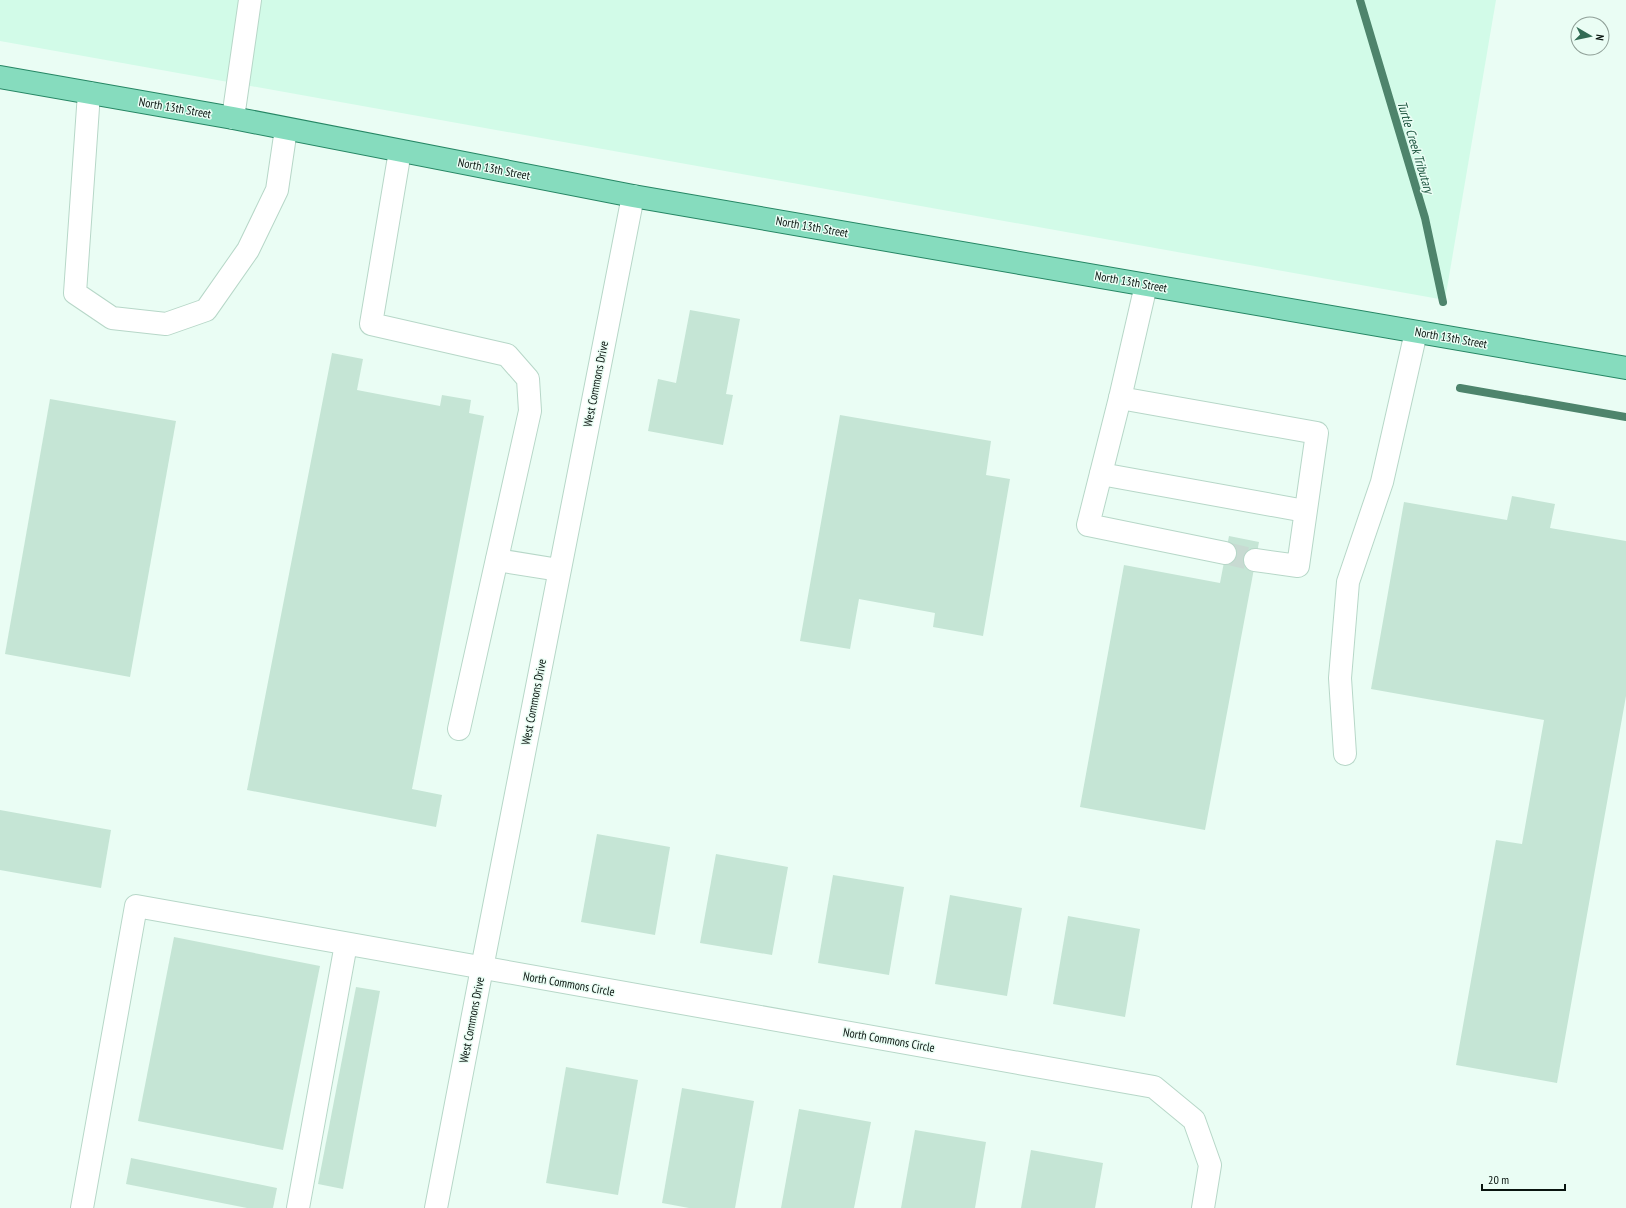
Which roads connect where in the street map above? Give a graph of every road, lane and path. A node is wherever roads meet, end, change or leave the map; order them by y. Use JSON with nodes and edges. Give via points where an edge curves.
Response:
{"nodes":[{"id":1,"x":250,"y":0,"type":"edge"},
{"id":2,"x":0,"y":77,"type":"edge"},
{"id":3,"x":89,"y":93,"type":"junction"},
{"id":4,"x":233,"y":118,"type":"junction"},
{"id":5,"x":286,"y":129,"type":"junction"},
{"id":6,"x":400,"y":150,"type":"junction"},
{"id":7,"x":633,"y":196,"type":"junction"},
{"id":8,"x":1146,"y":285,"type":"junction"},
{"id":9,"x":1416,"y":332,"type":"junction"},
{"id":10,"x":1626,"y":368,"type":"edge"},
{"id":11,"x":1120,"y":398,"type":"junction"},
{"id":12,"x":1101,"y":474,"type":"junction"},
{"id":13,"x":1305,"y":511,"type":"junction"},
{"id":14,"x":1225,"y":553,"type":"tunnel mouth"},
{"id":15,"x":497,"y":560,"type":"junction"},
{"id":16,"x":1256,"y":560,"type":"tunnel mouth"},
{"id":17,"x":559,"y":570,"type":"junction"},
{"id":18,"x":459,"y":730,"type":"dead end"},
{"id":19,"x":1345,"y":754,"type":"dead end"},
{"id":20,"x":346,"y":944,"type":"junction"},
{"id":21,"x":482,"y":968,"type":"junction"},
{"id":22,"x":82,"y":1208,"type":"edge"},
{"id":23,"x":298,"y":1208,"type":"edge"},
{"id":24,"x":436,"y":1208,"type":"edge"},
{"id":25,"x":1203,"y":1208,"type":"edge"}],
"edges":[{"from":1,"to":4,"type":"street"},
{"from":2,"to":3,"type":"main road","name":"North 13th Street"},
{"from":3,"to":4,"type":"main road","name":"North 13th Street"},
{"from":3,"to":5,"type":"street","via":[[75,293],[112,318],[166,324],[206,310],[248,250],[277,190]]},
{"from":4,"to":5,"type":"main road","name":"North 13th Street"},
{"from":5,"to":6,"type":"main road","name":"North 13th Street"},
{"from":6,"to":7,"type":"main road","name":"North 13th Street"},
{"from":6,"to":15,"type":"street","via":[[371,324],[507,355],[528,379],[530,411]]},
{"from":7,"to":8,"type":"main road","name":"North 13th Street"},
{"from":7,"to":17,"type":"street","name":"West Commons Drive"},
{"from":8,"to":9,"type":"main road","name":"North 13th Street"},
{"from":8,"to":11,"type":"street"},
{"from":9,"to":10,"type":"main road","name":"North 13th Street"},
{"from":9,"to":19,"type":"street","via":[[1382,482],[1348,582],[1340,678]]},
{"from":11,"to":12,"type":"street"},
{"from":11,"to":13,"type":"street","via":[[1317,433]]},
{"from":12,"to":13,"type":"street"},
{"from":12,"to":14,"type":"street","via":[[1088,526]]},
{"from":13,"to":16,"type":"street","via":[[1298,566]]},
{"from":15,"to":17,"type":"street"},
{"from":15,"to":18,"type":"street"},
{"from":17,"to":21,"type":"street","name":"West Commons Drive"},
{"from":20,"to":21,"type":"street","name":"North Commons Circle"},
{"from":20,"to":22,"type":"street","name":"North Commons Circle","via":[[136,906]]},
{"from":20,"to":23,"type":"street"},
{"from":21,"to":24,"type":"street","name":"West Commons Drive"},
{"from":21,"to":25,"type":"street","name":"North Commons Circle","via":[[1154,1087],[1194,1120],[1210,1165]]}]}
